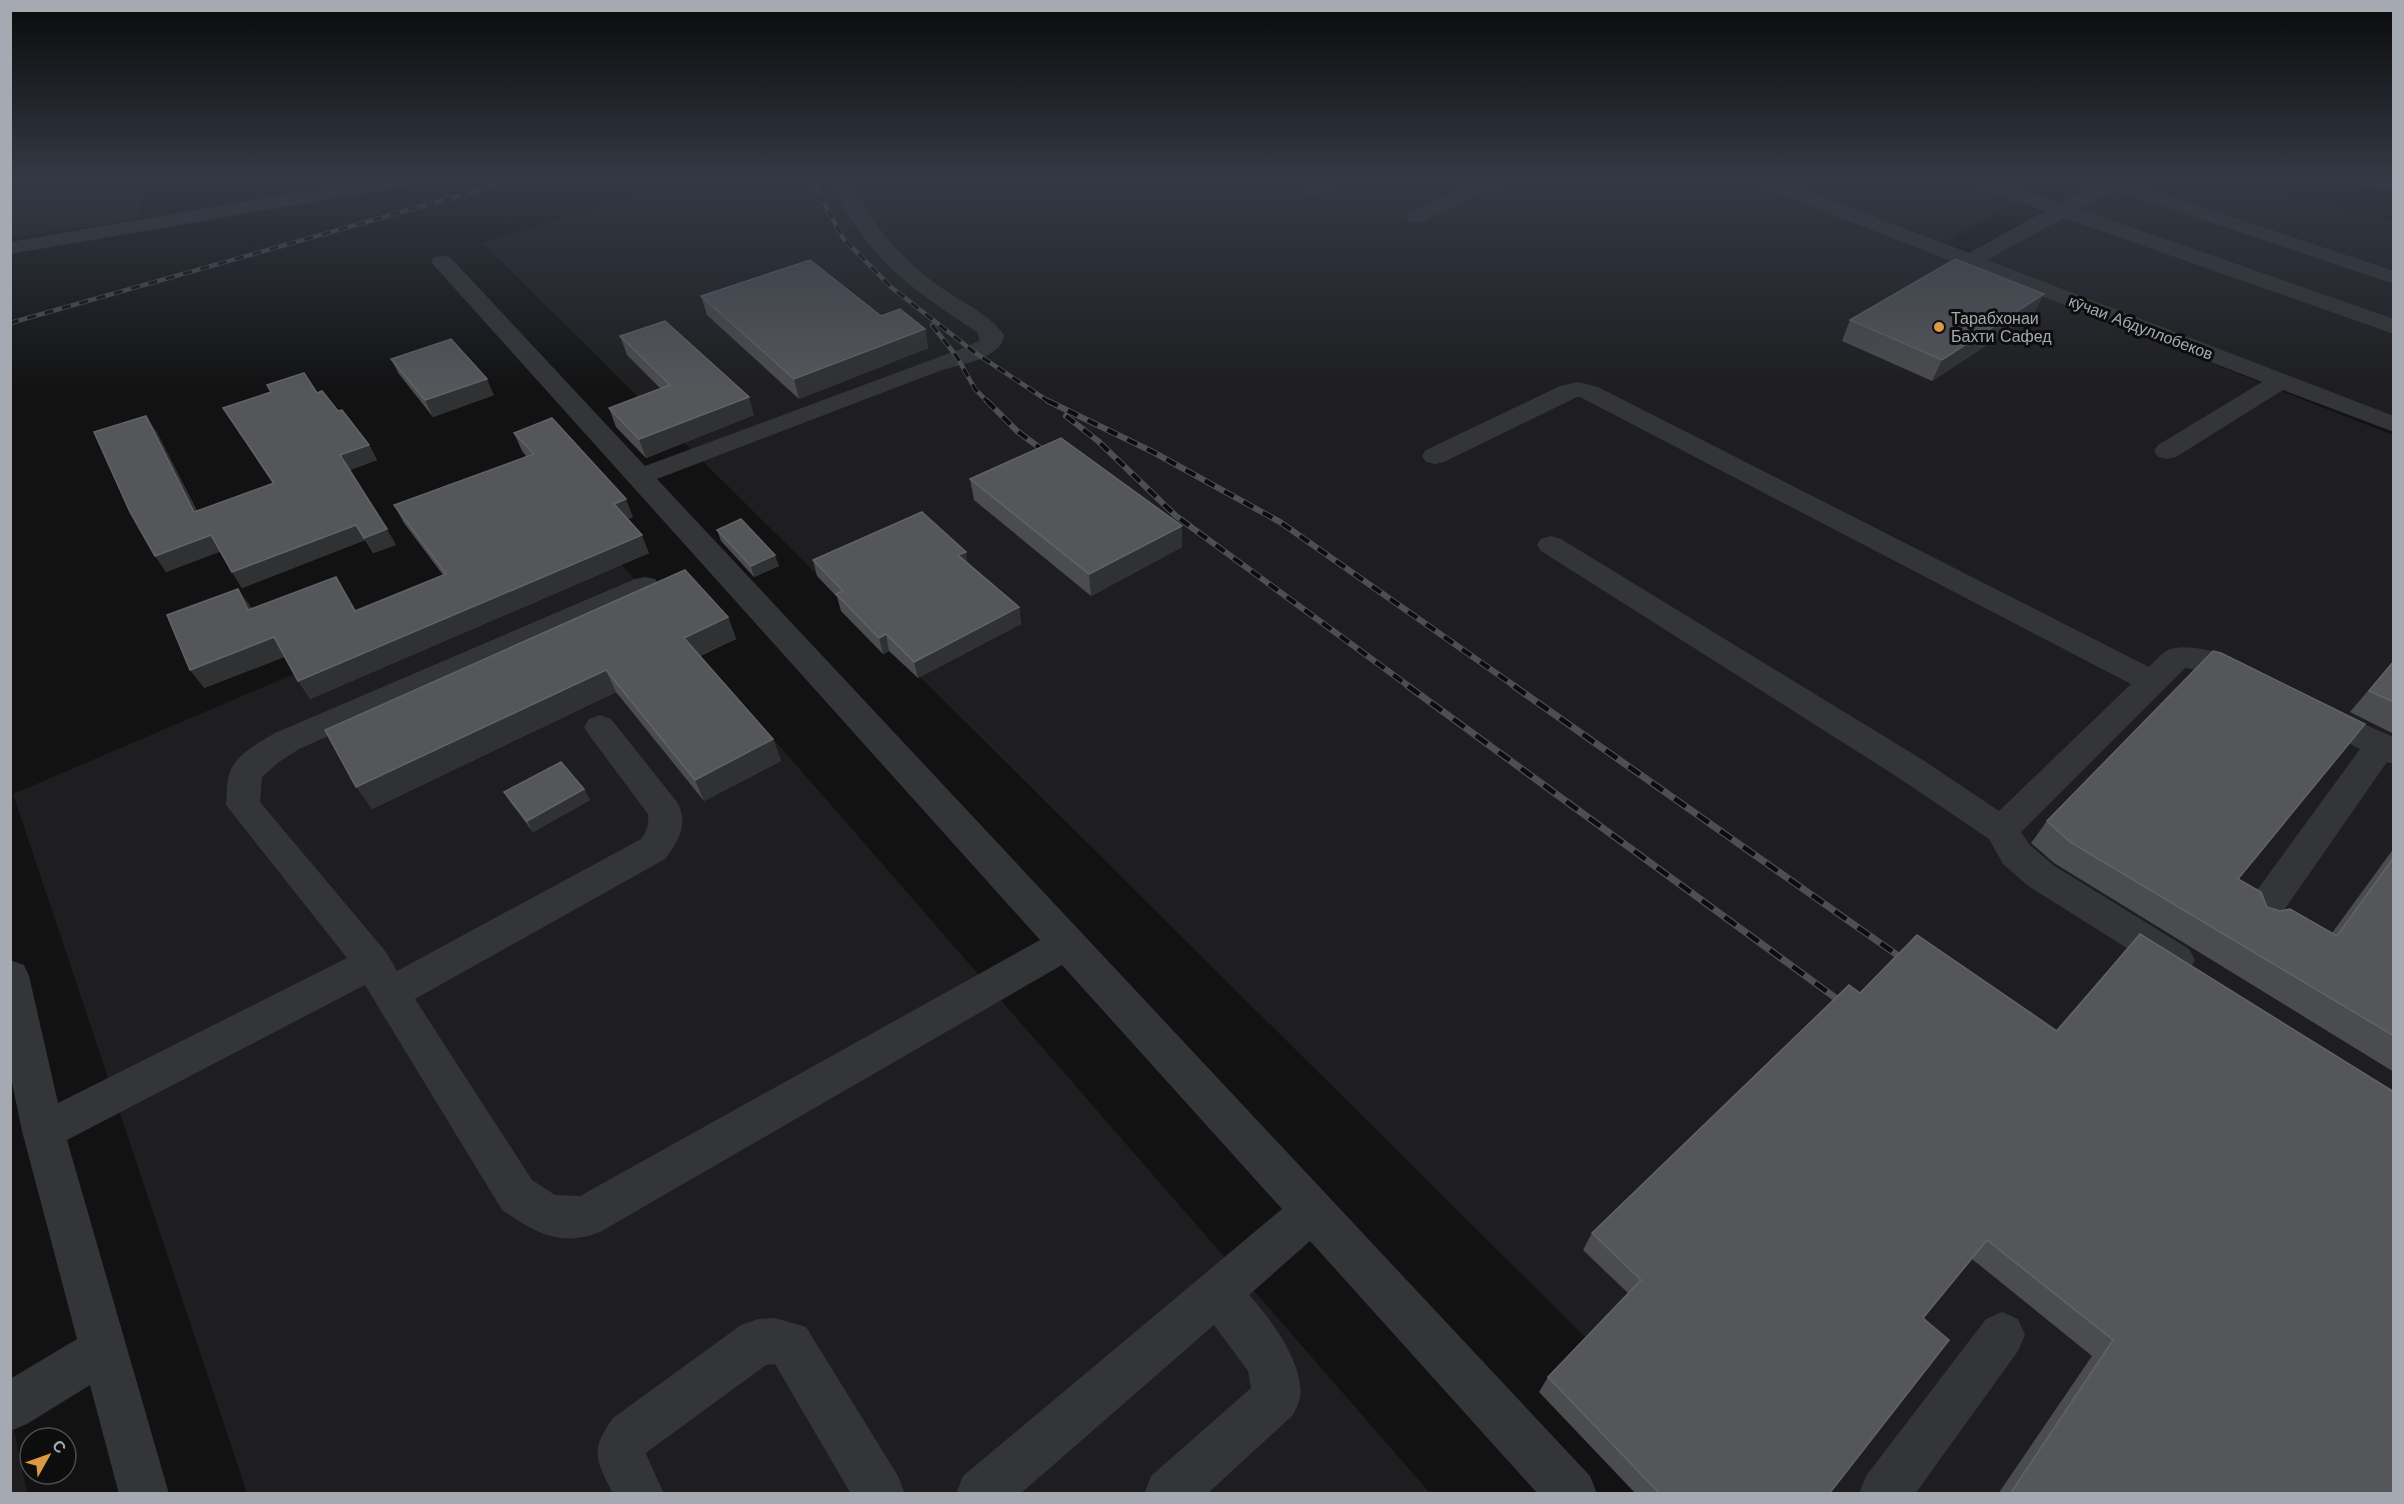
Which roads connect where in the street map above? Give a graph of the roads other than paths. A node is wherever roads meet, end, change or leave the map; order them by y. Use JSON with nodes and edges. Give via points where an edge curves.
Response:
{"nodes":[{"id":1,"x":880,"y":247,"type":"edge"},
{"id":2,"x":1934,"y":247,"type":"edge"},
{"id":3,"x":1995,"y":247,"type":"edge"},
{"id":4,"x":2165,"y":247,"type":"edge"},
{"id":5,"x":2303,"y":247,"type":"edge"},
{"id":6,"x":1970,"y":261,"type":"junction"},
{"id":7,"x":442,"y":262,"type":"dead end"},
{"id":8,"x":2394,"y":278,"type":"edge"},
{"id":9,"x":2394,"y":327,"type":"edge"},
{"id":10,"x":2280,"y":381,"type":"junction"},
{"id":11,"x":2394,"y":425,"type":"edge"},
{"id":12,"x":2167,"y":451,"type":"dead end"},
{"id":13,"x":1435,"y":456,"type":"dead end"},
{"id":14,"x":639,"y":477,"type":"junction"},
{"id":15,"x":1551,"y":545,"type":"dead end"},
{"id":16,"x":645,"y":586,"type":"edge"},
{"id":17,"x":2152,"y":682,"type":"junction"},
{"id":18,"x":600,"y":727,"type":"dead end"},
{"id":19,"x":2387,"y":749,"type":"edge"},
{"id":20,"x":2001,"y":830,"type":"junction"},
{"id":21,"x":2260,"y":915,"type":"edge"},
{"id":22,"x":1066,"y":943,"type":"junction"},
{"id":23,"x":10,"y":976,"type":"edge"},
{"id":24,"x":2202,"y":976,"type":"edge"},
{"id":25,"x":382,"y":979,"type":"junction"},
{"id":26,"x":43,"y":1131,"type":"junction"},
{"id":27,"x":1312,"y":1211,"type":"junction"},
{"id":28,"x":1217,"y":1293,"type":"junction"},
{"id":29,"x":2002,"y":1335,"type":"dead end"},
{"id":30,"x":104,"y":1349,"type":"junction"},
{"id":31,"x":10,"y":1407,"type":"edge"},
{"id":32,"x":144,"y":1494,"type":"edge"},
{"id":33,"x":639,"y":1494,"type":"edge"},
{"id":34,"x":880,"y":1494,"type":"edge"},
{"id":35,"x":981,"y":1494,"type":"edge"},
{"id":36,"x":1169,"y":1494,"type":"edge"},
{"id":37,"x":1572,"y":1494,"type":"edge"},
{"id":38,"x":1884,"y":1494,"type":"edge"}],
"edges":[{"from":1,"to":14,"type":"street","via":[[928,290],[985,327],[992,335],[991,343]]},
{"from":2,"to":6,"type":"street","name":"кӯчаи Абдуллобеков"},
{"from":3,"to":6,"type":"street"},
{"from":4,"to":9,"type":"street"},
{"from":5,"to":8,"type":"street"},
{"from":6,"to":10,"type":"street","name":"кӯчаи Абдуллобеков"},
{"from":7,"to":14,"type":"street"},
{"from":10,"to":11,"type":"street","name":"кӯчаи Абдуллобеков"},
{"from":10,"to":12,"type":"street"},
{"from":13,"to":17,"type":"street","via":[[1569,392],[1589,392]]},
{"from":14,"to":22,"type":"street"},
{"from":15,"to":20,"type":"street","via":[[1911,769]]},
{"from":16,"to":25,"type":"street","via":[[287,741],[246,773],[243,805]]},
{"from":17,"to":19,"type":"street","via":[[2177,658],[2192,656],[2222,666]]},
{"from":17,"to":20,"type":"street"},
{"from":18,"to":25,"type":"street","via":[[665,811],[664,834],[653,849]]},
{"from":19,"to":21,"type":"street"},
{"from":20,"to":24,"type":"street","via":[[2016,854],[2040,875]]},
{"from":22,"to":25,"type":"street","via":[[584,1217],[549,1216],[517,1195]]},
{"from":22,"to":27,"type":"street"},
{"from":23,"to":26,"type":"street"},
{"from":25,"to":26,"type":"street"},
{"from":26,"to":30,"type":"street"},
{"from":27,"to":28,"type":"street"},
{"from":27,"to":37,"type":"street"},
{"from":28,"to":35,"type":"street"},
{"from":28,"to":36,"type":"street","via":[[1261,1348],[1277,1381],[1276,1398]]},
{"from":29,"to":38,"type":"street"},
{"from":30,"to":31,"type":"street"},
{"from":30,"to":32,"type":"street"},
{"from":33,"to":34,"type":"street","via":[[621,1457],[621,1448],[630,1434],[758,1342],[776,1341],[789,1344]]}]}
